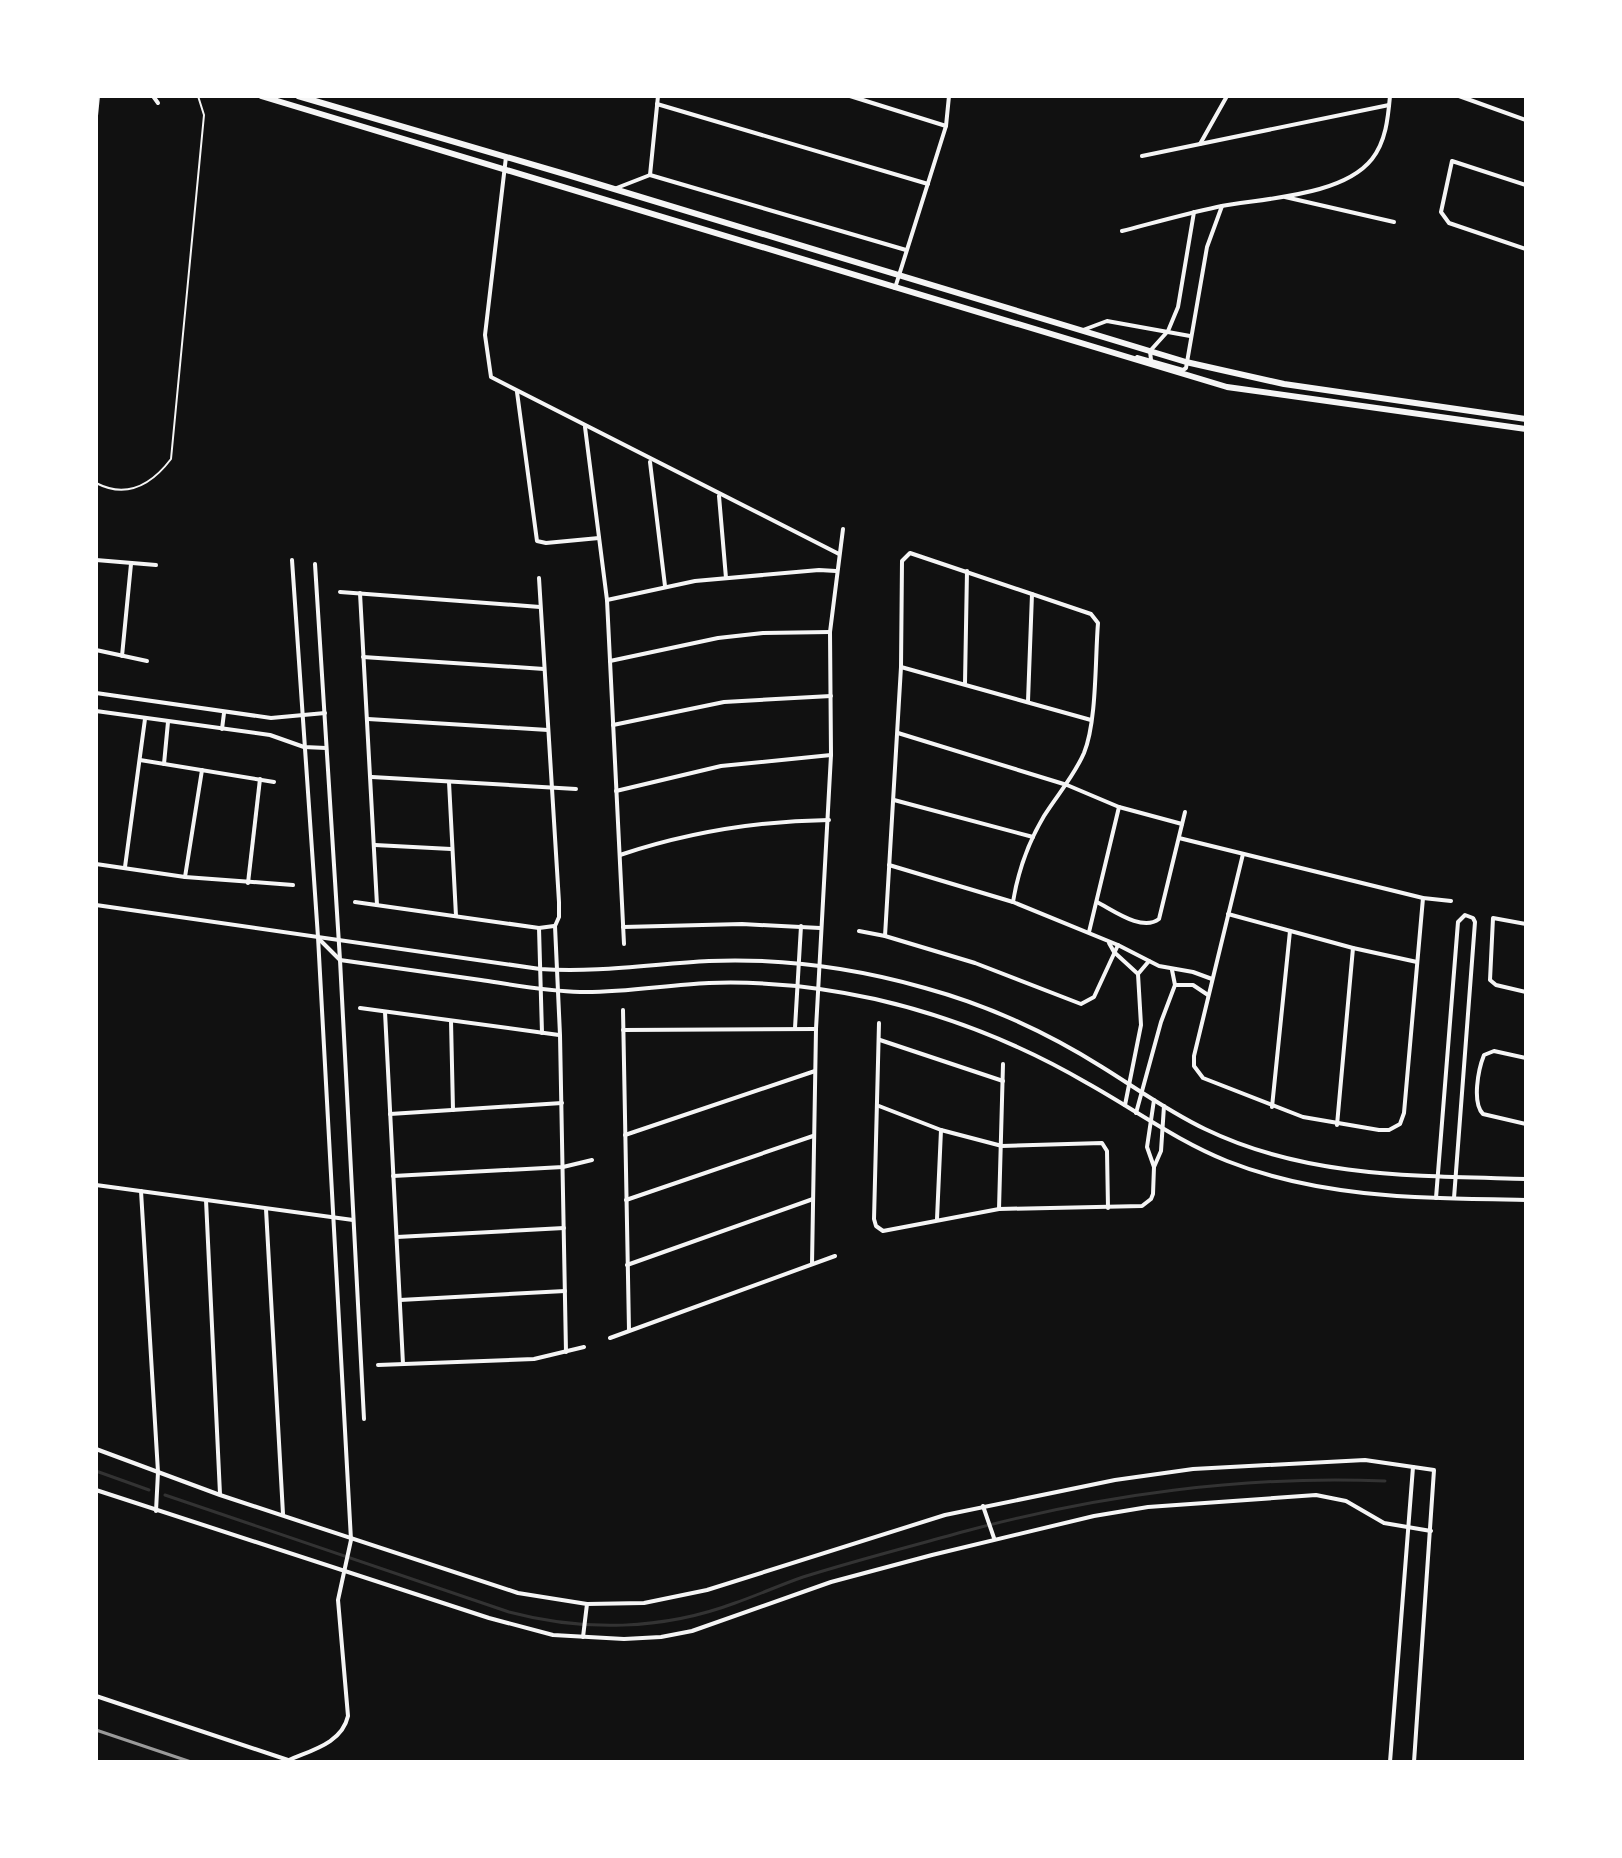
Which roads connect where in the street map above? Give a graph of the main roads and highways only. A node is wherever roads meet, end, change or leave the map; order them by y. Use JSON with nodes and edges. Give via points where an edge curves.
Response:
{"nodes":[{"id":1,"x":261,"y":96,"type":"edge"},
{"id":2,"x":298,"y":96,"type":"edge"},
{"id":3,"x":1526,"y":419,"type":"edge"},
{"id":4,"x":1526,"y":429,"type":"edge"}],
"edges":[{"from":1,"to":4,"type":"main road","via":[[1158,368],[1241,389]]},
{"from":2,"to":3,"type":"main road","via":[[1186,362],[1284,384]]}]}
